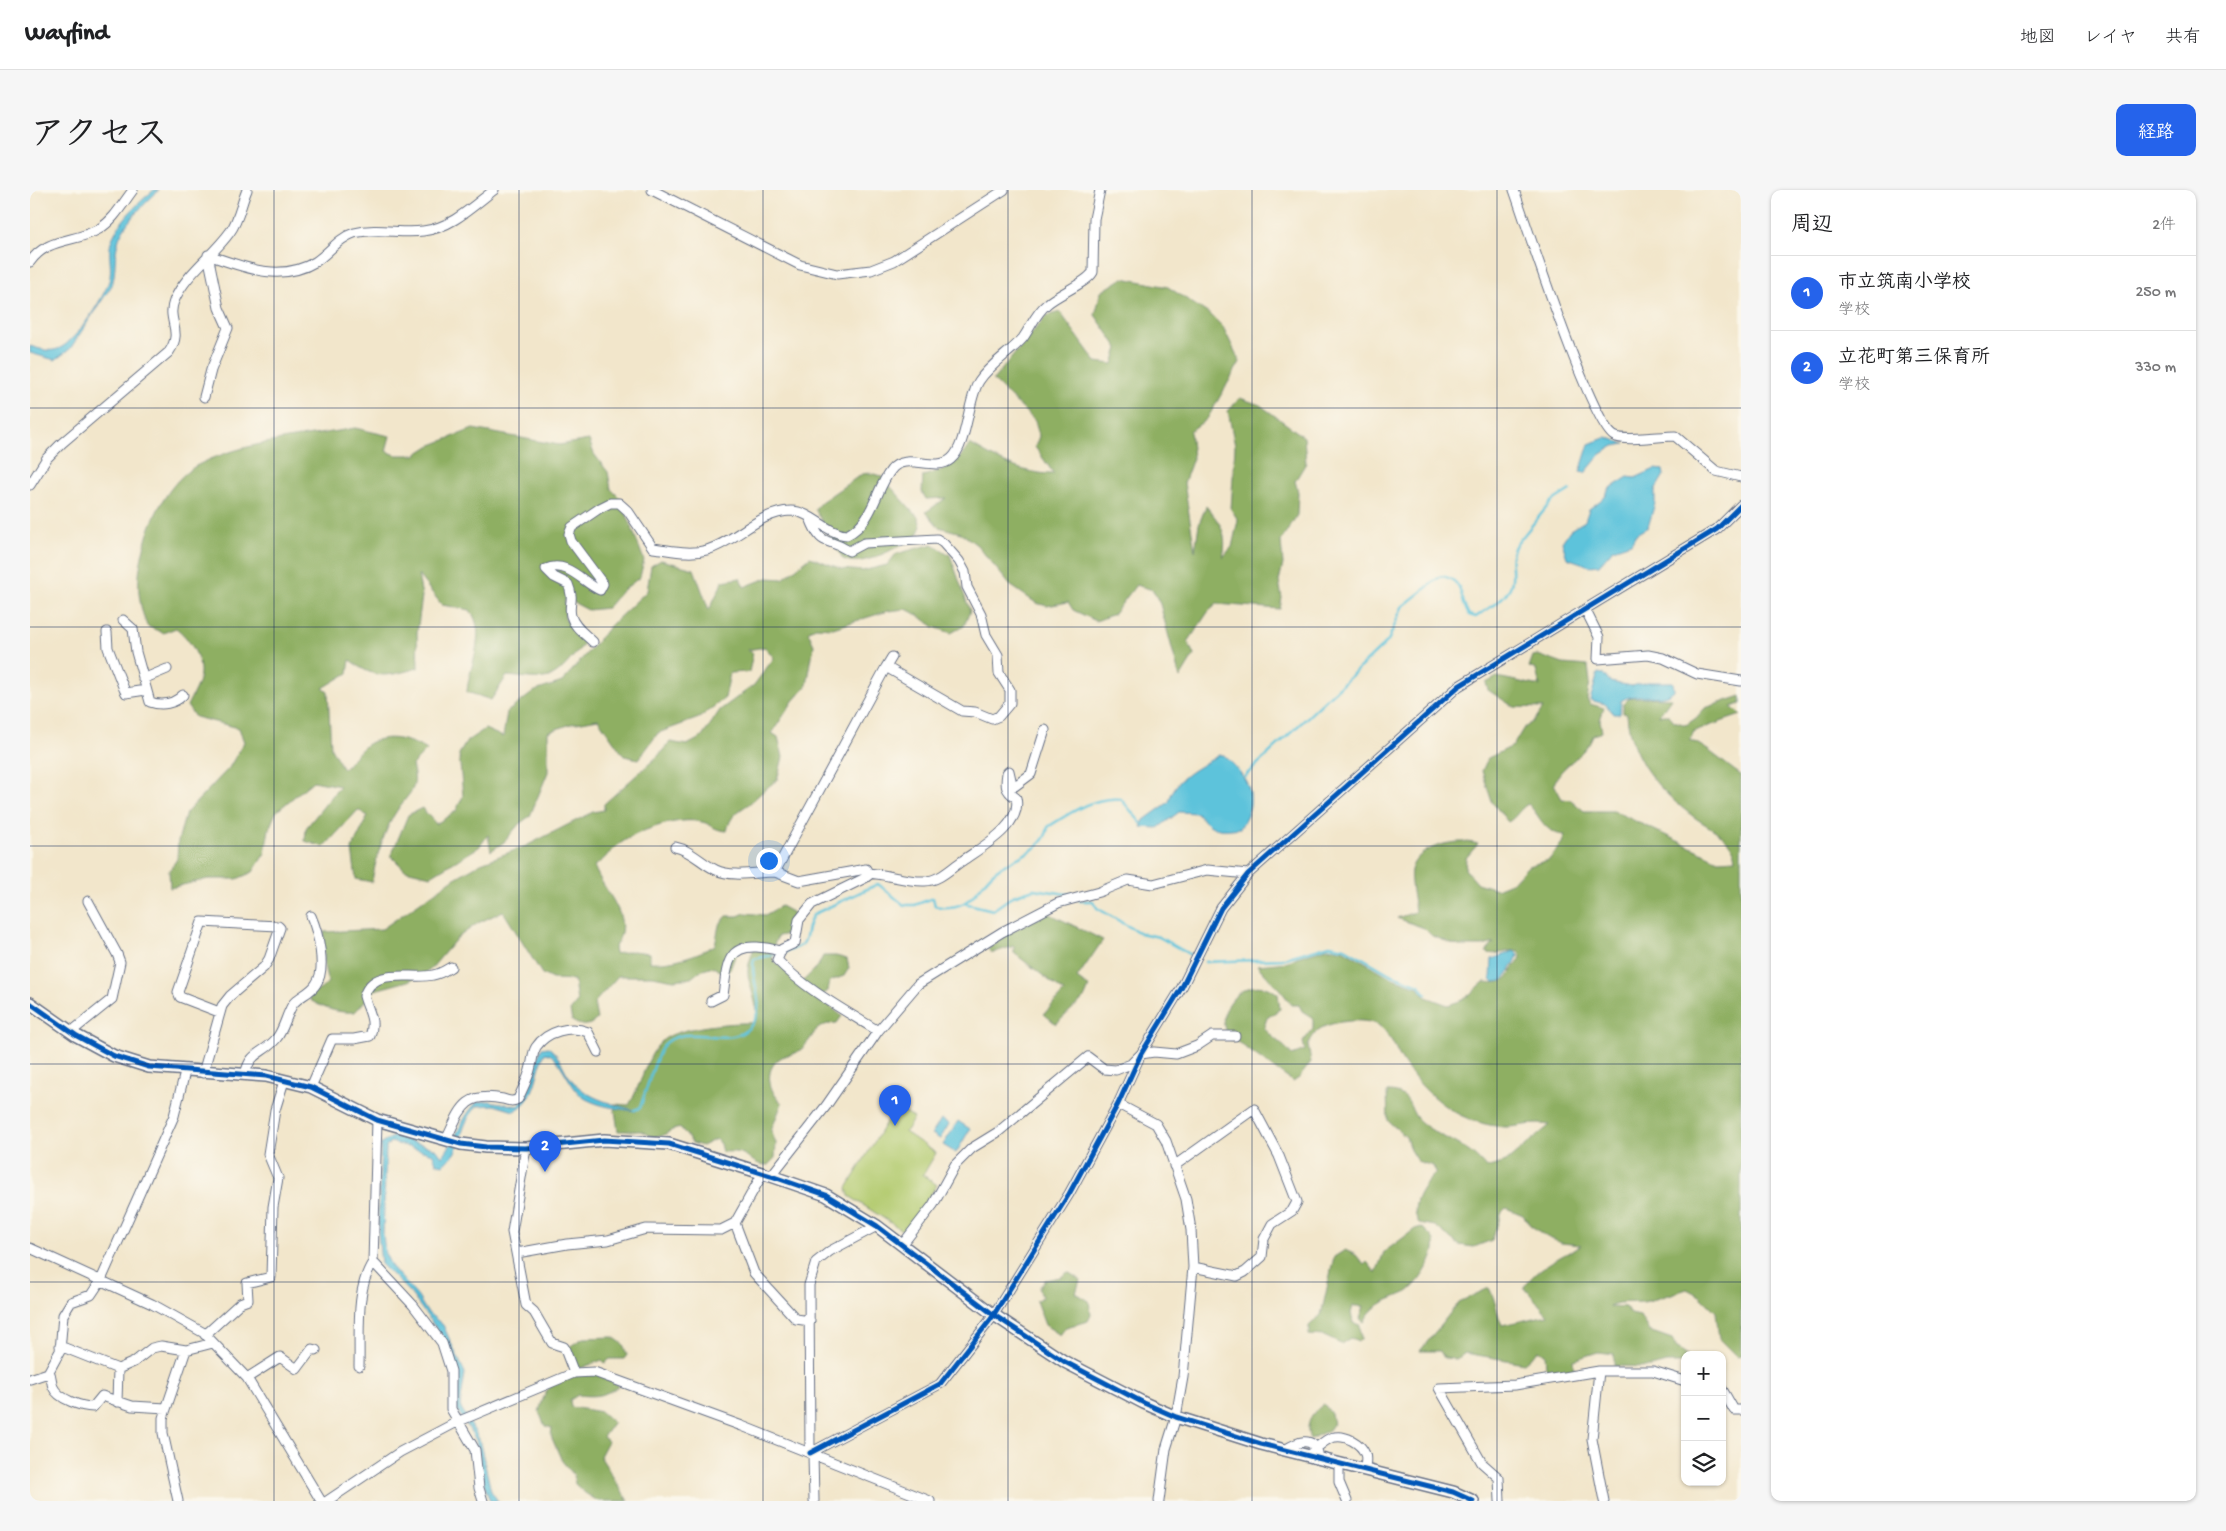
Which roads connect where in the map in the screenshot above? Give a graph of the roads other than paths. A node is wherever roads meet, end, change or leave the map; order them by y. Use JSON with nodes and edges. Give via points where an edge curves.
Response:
{"nodes":[{"id":1,"x":133,"y":190,"type":"edge"},
{"id":2,"x":247,"y":190,"type":"edge"},
{"id":3,"x":494,"y":190,"type":"edge"},
{"id":4,"x":652,"y":190,"type":"edge"},
{"id":5,"x":1004,"y":190,"type":"edge"},
{"id":6,"x":1100,"y":190,"type":"edge"},
{"id":7,"x":1514,"y":190,"type":"edge"},
{"id":8,"x":208,"y":255,"type":"junction"},
{"id":9,"x":30,"y":262,"type":"edge"},
{"id":10,"x":204,"y":397,"type":"dead end"},
{"id":11,"x":1741,"y":477,"type":"edge"},
{"id":12,"x":30,"y":486,"type":"edge"},
{"id":13,"x":1741,"y":505,"type":"edge"},
{"id":14,"x":810,"y":518,"type":"junction"},
{"id":15,"x":1586,"y":611,"type":"junction"},
{"id":16,"x":123,"y":620,"type":"dead end"},
{"id":17,"x":107,"y":632,"type":"dead end"},
{"id":18,"x":593,"y":642,"type":"dead end"},
{"id":19,"x":892,"y":657,"type":"dead end"},
{"id":20,"x":886,"y":667,"type":"junction"},
{"id":21,"x":167,"y":669,"type":"dead end"},
{"id":22,"x":143,"y":679,"type":"junction"},
{"id":23,"x":1741,"y":681,"type":"edge"},
{"id":24,"x":146,"y":690,"type":"junction"},
{"id":25,"x":183,"y":695,"type":"dead end"},
{"id":26,"x":1045,"y":730,"type":"dead end"},
{"id":27,"x":675,"y":847,"type":"dead end"},
{"id":28,"x":775,"y":872,"type":"junction"},
{"id":29,"x":868,"y":873,"type":"junction"},
{"id":30,"x":1248,"y":874,"type":"junction"},
{"id":31,"x":88,"y":901,"type":"dead end"},
{"id":32,"x":311,"y":916,"type":"dead end"},
{"id":33,"x":780,"y":952,"type":"junction"},
{"id":34,"x":451,"y":967,"type":"dead end"},
{"id":35,"x":711,"y":1001,"type":"dead end"},
{"id":36,"x":31,"y":1008,"type":"edge"},
{"id":37,"x":220,"y":1012,"type":"junction"},
{"id":38,"x":76,"y":1028,"type":"dead end"},
{"id":39,"x":878,"y":1030,"type":"junction"},
{"id":40,"x":1235,"y":1036,"type":"dead end"},
{"id":41,"x":598,"y":1052,"type":"dead end"},
{"id":42,"x":1141,"y":1054,"type":"junction"},
{"id":43,"x":185,"y":1072,"type":"junction"},
{"id":44,"x":203,"y":1073,"type":"junction"},
{"id":45,"x":245,"y":1075,"type":"junction"},
{"id":46,"x":284,"y":1081,"type":"junction"},
{"id":47,"x":311,"y":1087,"type":"junction"},
{"id":48,"x":1118,"y":1104,"type":"junction"},
{"id":49,"x":377,"y":1120,"type":"junction"},
{"id":50,"x":451,"y":1141,"type":"junction"},
{"id":51,"x":526,"y":1148,"type":"junction"},
{"id":52,"x":1174,"y":1166,"type":"junction"},
{"id":53,"x":767,"y":1175,"type":"junction"},
{"id":54,"x":735,"y":1223,"type":"junction"},
{"id":55,"x":877,"y":1226,"type":"junction"},
{"id":56,"x":902,"y":1245,"type":"junction"},
{"id":57,"x":30,"y":1248,"type":"edge"},
{"id":58,"x":517,"y":1253,"type":"junction"},
{"id":59,"x":373,"y":1262,"type":"junction"},
{"id":60,"x":1193,"y":1267,"type":"junction"},
{"id":61,"x":101,"y":1280,"type":"junction"},
{"id":62,"x":994,"y":1315,"type":"junction"},
{"id":63,"x":810,"y":1321,"type":"junction"},
{"id":64,"x":206,"y":1335,"type":"junction"},
{"id":65,"x":213,"y":1343,"type":"junction"},
{"id":66,"x":60,"y":1346,"type":"junction"},
{"id":67,"x":186,"y":1350,"type":"junction"},
{"id":68,"x":316,"y":1350,"type":"dead end"},
{"id":69,"x":359,"y":1366,"type":"dead end"},
{"id":70,"x":118,"y":1369,"type":"junction"},
{"id":71,"x":49,"y":1371,"type":"junction"},
{"id":72,"x":1599,"y":1371,"type":"junction"},
{"id":73,"x":574,"y":1373,"type":"junction"},
{"id":74,"x":247,"y":1378,"type":"junction"},
{"id":75,"x":30,"y":1379,"type":"edge"},
{"id":76,"x":1681,"y":1380,"type":"edge"},
{"id":77,"x":1726,"y":1396,"type":"edge"},
{"id":78,"x":117,"y":1402,"type":"junction"},
{"id":79,"x":166,"y":1408,"type":"junction"},
{"id":80,"x":1741,"y":1410,"type":"edge"},
{"id":81,"x":1176,"y":1416,"type":"junction"},
{"id":82,"x":463,"y":1420,"type":"junction"},
{"id":83,"x":811,"y":1454,"type":"junction"},
{"id":84,"x":1315,"y":1454,"type":"junction"},
{"id":85,"x":1339,"y":1463,"type":"junction"},
{"id":86,"x":1365,"y":1470,"type":"junction"},
{"id":87,"x":178,"y":1501,"type":"edge"},
{"id":88,"x":322,"y":1501,"type":"edge"},
{"id":89,"x":326,"y":1501,"type":"edge"},
{"id":90,"x":483,"y":1501,"type":"edge"},
{"id":91,"x":814,"y":1501,"type":"edge"},
{"id":92,"x":930,"y":1501,"type":"edge"},
{"id":93,"x":1159,"y":1501,"type":"edge"},
{"id":94,"x":1347,"y":1501,"type":"edge"},
{"id":95,"x":1473,"y":1501,"type":"edge"},
{"id":96,"x":1500,"y":1501,"type":"edge"},
{"id":97,"x":1604,"y":1501,"type":"edge"}],
"edges":[{"from":1,"to":9,"type":"street","via":[[99,229],[45,246]]},
{"from":2,"to":8,"type":"street","via":[[230,232]]},
{"from":3,"to":8,"type":"street","via":[[454,221],[422,232],[387,229],[353,234],[315,262],[294,271],[250,270]]},
{"from":4,"to":5,"type":"street","via":[[800,265],[837,274],[871,270],[894,261]]},
{"from":6,"to":14,"type":"street","via":[[1094,219],[1093,272],[1085,281],[1044,306],[1023,337],[979,381],[950,460],[940,464],[903,462],[895,465],[876,502],[848,535]]},
{"from":7,"to":11,"type":"street","via":[[1586,387],[1607,429],[1616,437],[1625,439],[1675,436],[1716,471]]},
{"from":8,"to":10,"type":"street","via":[[219,308],[228,328]]},
{"from":8,"to":12,"type":"street","via":[[190,275],[173,304],[177,335],[169,352],[62,443],[47,458]]},
{"from":13,"to":15,"type":"street","via":[[1717,529]]},
{"from":14,"to":18,"type":"street","via":[[800,512],[774,514],[708,549],[688,553],[653,548],[619,503],[600,508],[572,527],[569,534],[603,584],[600,590],[566,569],[546,569],[568,584],[573,596],[571,617]]},
{"from":14,"to":20,"type":"street","via":[[816,534],[826,542],[849,550],[864,543],[936,540],[943,543],[965,572],[967,588],[998,655],[999,673],[1010,690],[1010,703],[992,719],[974,712],[962,712]]},
{"from":15,"to":23,"type":"street","via":[[1599,637],[1598,660],[1648,655],[1663,658],[1697,674]]},
{"from":15,"to":30,"type":"street","via":[[1459,686]]},
{"from":16,"to":22,"type":"street","via":[[133,629]]},
{"from":17,"to":24,"type":"street","via":[[108,648],[126,693]]},
{"from":19,"to":20,"type":"street"},
{"from":20,"to":28,"type":"street"},
{"from":21,"to":22,"type":"street"},
{"from":22,"to":24,"type":"street"},
{"from":24,"to":25,"type":"street","via":[[152,703],[176,702]]},
{"from":26,"to":29,"type":"street","via":[[1030,774],[1016,786],[1007,773],[1005,787],[1016,798],[1016,810],[992,842],[937,879],[925,881]]},
{"from":27,"to":28,"type":"street","via":[[684,848],[715,870],[725,873]]},
{"from":28,"to":29,"type":"street","via":[[799,881],[866,869]]},
{"from":29,"to":33,"type":"street","via":[[865,878],[812,904],[799,920],[795,943]]},
{"from":30,"to":39,"type":"street","via":[[1207,870],[1153,884],[1128,880],[1058,903],[1002,932],[918,984]]},
{"from":30,"to":42,"type":"street","via":[[1221,908],[1182,987]]},
{"from":31,"to":38,"type":"street","via":[[120,962],[112,999]]},
{"from":32,"to":45,"type":"street","via":[[320,946],[317,983],[295,1002],[278,1037],[252,1056]]},
{"from":33,"to":35,"type":"street","via":[[748,946],[737,950],[727,964],[723,994]]},
{"from":33,"to":39,"type":"street","via":[[777,960],[788,971]]},
{"from":34,"to":47,"type":"street","via":[[434,975],[391,975],[370,986],[364,996],[372,1019],[370,1036],[354,1040],[332,1039]]},
{"from":36,"to":43,"type":"street","via":[[114,1056],[149,1068]]},
{"from":37,"to":37,"type":"street","via":[[230,996],[264,967],[276,943],[278,926],[202,922],[178,992],[180,997]]},
{"from":37,"to":44,"type":"street"},
{"from":39,"to":53,"type":"street","via":[[826,1106]]},
{"from":40,"to":42,"type":"street","via":[[1212,1036],[1176,1054]]},
{"from":41,"to":50,"type":"street","via":[[584,1030],[562,1029],[551,1034],[536,1048],[518,1099],[481,1096],[469,1101],[456,1119]]},
{"from":42,"to":48,"type":"street"},
{"from":42,"to":56,"type":"street","via":[[1131,1064],[1116,1070],[1104,1069],[1088,1057],[998,1132],[972,1148],[955,1165],[933,1205]]},
{"from":43,"to":44,"type":"street"},
{"from":43,"to":61,"type":"street","via":[[174,1116]]},
{"from":44,"to":45,"type":"street"},
{"from":45,"to":46,"type":"street"},
{"from":46,"to":47,"type":"street"},
{"from":46,"to":64,"type":"street","via":[[275,1110],[268,1154],[278,1178],[273,1207],[271,1277],[247,1283],[248,1300],[240,1303]]},
{"from":47,"to":49,"type":"street"},
{"from":48,"to":52,"type":"street","via":[[1156,1124]]},
{"from":48,"to":62,"type":"street","via":[[1069,1194]]},
{"from":49,"to":50,"type":"street"},
{"from":49,"to":59,"type":"street"},
{"from":50,"to":51,"type":"street","via":[[486,1147]]},
{"from":51,"to":53,"type":"street","via":[[604,1140],[669,1144]]},
{"from":51,"to":58,"type":"street","via":[[512,1232]]},
{"from":52,"to":60,"type":"street","via":[[1186,1199]]},
{"from":52,"to":60,"type":"street","via":[[1254,1109],[1279,1156],[1297,1202],[1292,1211],[1272,1224],[1264,1239],[1262,1257],[1245,1272],[1237,1276]]},
{"from":53,"to":54,"type":"street"},
{"from":53,"to":55,"type":"street","via":[[826,1195]]},
{"from":54,"to":58,"type":"street","via":[[721,1230],[646,1229],[608,1240]]},
{"from":54,"to":63,"type":"street","via":[[754,1274],[796,1318]]},
{"from":55,"to":56,"type":"street"},
{"from":55,"to":63,"type":"street","via":[[816,1262],[808,1285]]},
{"from":56,"to":62,"type":"street"},
{"from":57,"to":61,"type":"street"},
{"from":58,"to":73,"type":"street","via":[[526,1305],[534,1312],[552,1343],[564,1347]]},
{"from":59,"to":69,"type":"street","via":[[368,1269],[362,1296]]},
{"from":59,"to":82,"type":"street","via":[[413,1305],[442,1343],[452,1371],[451,1409]]},
{"from":60,"to":81,"type":"street","via":[[1183,1377]]},
{"from":61,"to":64,"type":"street"},
{"from":61,"to":66,"type":"street","via":[[91,1295],[71,1302],[64,1315]]},
{"from":62,"to":81,"type":"street","via":[[1065,1362]]},
{"from":62,"to":83,"type":"street","via":[[940,1384]]},
{"from":63,"to":83,"type":"street"},
{"from":64,"to":65,"type":"street"},
{"from":65,"to":67,"type":"street"},
{"from":65,"to":74,"type":"street"},
{"from":66,"to":70,"type":"street"},
{"from":66,"to":71,"type":"street"},
{"from":67,"to":70,"type":"street","via":[[161,1346],[152,1348]]},
{"from":67,"to":79,"type":"street"},
{"from":68,"to":74,"type":"street","via":[[312,1349],[297,1370],[280,1357]]},
{"from":70,"to":78,"type":"street"},
{"from":71,"to":75,"type":"street"},
{"from":71,"to":78,"type":"street","via":[[59,1395],[73,1402],[93,1407],[102,1396]]},
{"from":72,"to":76,"type":"street","via":[[1653,1371]]},
{"from":72,"to":96,"type":"street","via":[[1515,1385],[1439,1388],[1482,1463],[1499,1478]]},
{"from":72,"to":97,"type":"street","via":[[1592,1439]]},
{"from":73,"to":82,"type":"street"},
{"from":73,"to":83,"type":"street","via":[[594,1372],[618,1379]]},
{"from":74,"to":88,"type":"street"},
{"from":77,"to":80,"type":"street","via":[[1734,1410]]},
{"from":78,"to":79,"type":"street"},
{"from":79,"to":87,"type":"street","via":[[163,1433]]},
{"from":81,"to":84,"type":"street","via":[[1285,1450]]},
{"from":81,"to":93,"type":"street","via":[[1166,1449]]},
{"from":82,"to":89,"type":"street","via":[[400,1452]]},
{"from":82,"to":90,"type":"street","via":[[475,1450]]},
{"from":83,"to":91,"type":"street"},
{"from":83,"to":92,"type":"street"},
{"from":84,"to":85,"type":"street"},
{"from":84,"to":86,"type":"street","via":[[1333,1437],[1350,1439],[1366,1454]]},
{"from":85,"to":86,"type":"street"},
{"from":85,"to":94,"type":"street","via":[[1339,1482]]},
{"from":86,"to":95,"type":"street","via":[[1453,1492]]}]}
